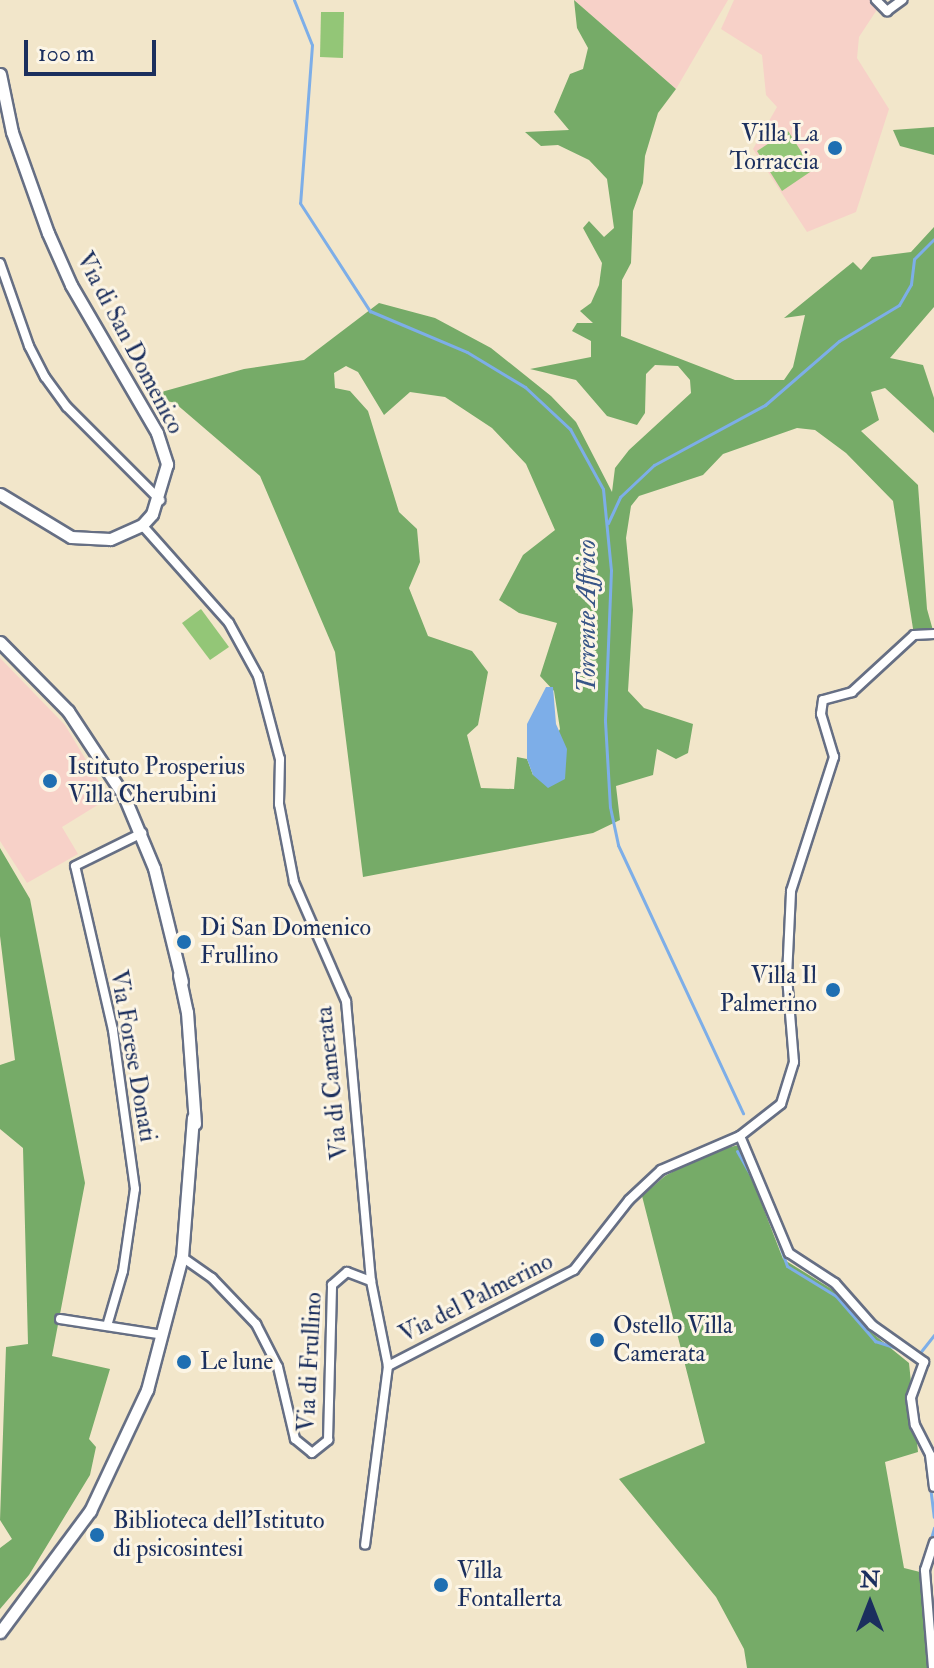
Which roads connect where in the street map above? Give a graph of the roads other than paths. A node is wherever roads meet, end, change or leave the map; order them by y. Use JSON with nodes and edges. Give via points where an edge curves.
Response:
{"nodes":[{"id":1,"x":876,"y":0,"type":"edge"},
{"id":2,"x":902,"y":0,"type":"edge"},
{"id":3,"x":0,"y":74,"type":"edge"},
{"id":4,"x":0,"y":263,"type":"edge"},
{"id":5,"x":0,"y":494,"type":"edge"},
{"id":6,"x":160,"y":501,"type":"junction"},
{"id":7,"x":142,"y":525,"type":"junction"},
{"id":8,"x":934,"y":634,"type":"edge"},
{"id":9,"x":0,"y":642,"type":"edge"},
{"id":10,"x":142,"y":833,"type":"junction"},
{"id":11,"x":740,"y":1136,"type":"junction"},
{"id":12,"x":182,"y":1257,"type":"junction"},
{"id":13,"x":179,"y":1272,"type":"junction"},
{"id":14,"x":204,"y":1273,"type":"junction"},
{"id":15,"x":371,"y":1281,"type":"junction"},
{"id":16,"x":60,"y":1319,"type":"dead end"},
{"id":17,"x":107,"y":1326,"type":"junction"},
{"id":18,"x":164,"y":1335,"type":"junction"},
{"id":19,"x":924,"y":1362,"type":"junction"},
{"id":20,"x":388,"y":1366,"type":"junction"},
{"id":21,"x":934,"y":1368,"type":"edge"},
{"id":22,"x":934,"y":1487,"type":"edge"},
{"id":23,"x":934,"y":1542,"type":"edge"},
{"id":24,"x":365,"y":1545,"type":"dead end"},
{"id":25,"x":932,"y":1613,"type":"edge"},
{"id":26,"x":0,"y":1632,"type":"edge"},
{"id":27,"x":933,"y":1668,"type":"edge"}],
"edges":[{"from":1,"to":2,"type":"street","via":[[887,11]]},
{"from":3,"to":6,"type":"main road","name":"Via di San Domenico","via":[[12,132],[48,233],[71,285],[164,449],[166,481]]},
{"from":4,"to":6,"type":"street","via":[[45,377],[67,407]]},
{"from":5,"to":7,"type":"main road","via":[[71,537],[110,539]]},
{"from":6,"to":7,"type":"main road","name":"Via di San Domenico"},
{"from":7,"to":15,"type":"street","name":"Via di Camerata","via":[[229,623],[258,676],[280,759],[279,804],[294,882],[346,1001]]},
{"from":8,"to":11,"type":"street","name":"Via del Palmerino","via":[[914,635],[852,692],[823,700],[823,729],[834,757],[789,911],[792,1078],[781,1104]]},
{"from":9,"to":10,"type":"main road","via":[[89,739]]},
{"from":10,"to":12,"type":"main road","via":[[182,982],[193,1117]]},
{"from":10,"to":17,"type":"street","name":"Via Forese Donati","via":[[75,866],[113,1030],[135,1189],[123,1271]]},
{"from":11,"to":19,"type":"street","via":[[789,1253],[835,1283],[872,1325],[909,1346]]},
{"from":11,"to":20,"type":"street","name":"Via del Palmerino","via":[[661,1170],[629,1200],[574,1270]]},
{"from":12,"to":13,"type":"main road"},
{"from":12,"to":14,"type":"street","name":"Via di Frullino"},
{"from":13,"to":14,"type":"street"},
{"from":13,"to":18,"type":"main road"},
{"from":14,"to":15,"type":"street","name":"Via di Frullino","via":[[256,1324],[278,1367],[298,1446],[312,1453],[328,1440],[332,1285],[347,1272]]},
{"from":15,"to":20,"type":"street","name":"Via di Camerata"},
{"from":16,"to":17,"type":"street"},
{"from":17,"to":18,"type":"street"},
{"from":18,"to":26,"type":"main road","via":[[120,1454],[48,1573]]},
{"from":19,"to":21,"type":"street"},
{"from":19,"to":22,"type":"street","via":[[911,1398],[915,1425],[930,1455]]},
{"from":20,"to":24,"type":"street","name":"Via di Camerata"},
{"from":23,"to":25,"type":"street","via":[[925,1570]]},
{"from":25,"to":27,"type":"street"}]}
